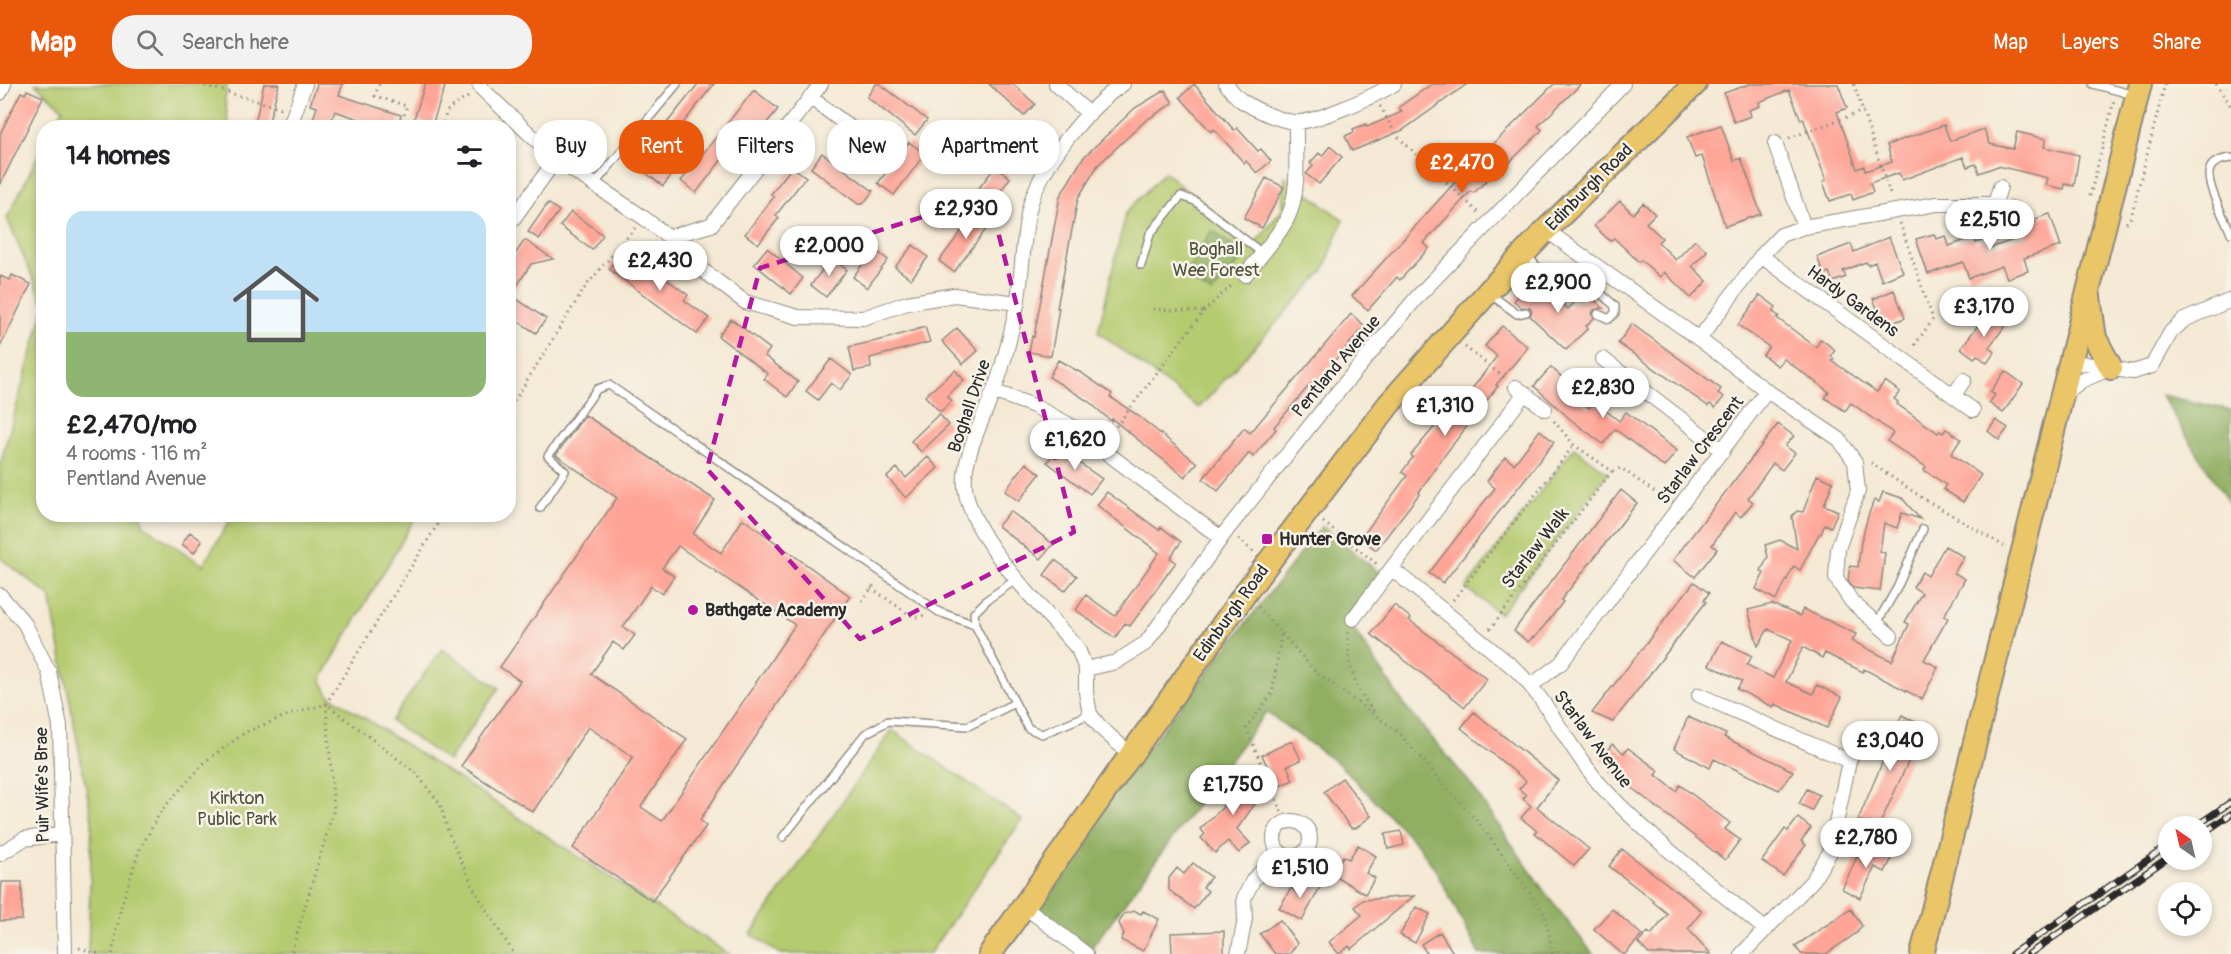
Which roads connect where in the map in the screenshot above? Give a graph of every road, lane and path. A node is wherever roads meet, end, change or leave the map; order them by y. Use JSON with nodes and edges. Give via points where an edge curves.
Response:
{"nodes":[{"id":1,"x":4,"y":84,"type":"edge"},
{"id":2,"x":199,"y":84,"type":"edge"},
{"id":3,"x":305,"y":84,"type":"edge"},
{"id":4,"x":379,"y":84,"type":"edge"},
{"id":5,"x":677,"y":84,"type":"edge"},
{"id":6,"x":821,"y":84,"type":"edge"},
{"id":7,"x":1056,"y":84,"type":"edge"},
{"id":8,"x":1123,"y":84,"type":"edge"},
{"id":9,"x":1226,"y":84,"type":"edge"},
{"id":10,"x":1394,"y":84,"type":"edge"},
{"id":11,"x":1623,"y":84,"type":"edge"},
{"id":12,"x":1695,"y":84,"type":"edge"},
{"id":13,"x":2093,"y":84,"type":"edge"},
{"id":14,"x":2216,"y":84,"type":"edge"},
{"id":15,"x":481,"y":87,"type":"edge"},
{"id":16,"x":2138,"y":90,"type":"edge"},
{"id":17,"x":0,"y":93,"type":"edge"},
{"id":18,"x":1374,"y":96,"type":"junction"},
{"id":19,"x":810,"y":97,"type":"junction"},
{"id":20,"x":274,"y":106,"type":"dead end"},
{"id":21,"x":2231,"y":106,"type":"edge"},
{"id":22,"x":1863,"y":111,"type":"dead end"},
{"id":23,"x":1089,"y":114,"type":"junction"},
{"id":24,"x":292,"y":120,"type":"edge"},
{"id":25,"x":403,"y":120,"type":"edge"},
{"id":26,"x":444,"y":120,"type":"edge"},
{"id":27,"x":515,"y":120,"type":"edge"},
{"id":28,"x":840,"y":120,"type":"edge"},
{"id":29,"x":516,"y":121,"type":"edge"},
{"id":30,"x":1296,"y":123,"type":"junction"},
{"id":31,"x":534,"y":138,"type":"edge"},
{"id":32,"x":1775,"y":143,"type":"joint"},
{"id":33,"x":2231,"y":158,"type":"edge"},
{"id":34,"x":545,"y":174,"type":"edge"},
{"id":35,"x":577,"y":174,"type":"edge"},
{"id":36,"x":593,"y":186,"type":"junction"},
{"id":37,"x":2000,"y":187,"type":"dead end"},
{"id":38,"x":1995,"y":204,"type":"junction"},
{"id":39,"x":2016,"y":210,"type":"dead end"},
{"id":40,"x":516,"y":215,"type":"edge"},
{"id":41,"x":644,"y":218,"type":"junction"},
{"id":42,"x":1489,"y":222,"type":"junction"},
{"id":43,"x":1803,"y":227,"type":"junction"},
{"id":44,"x":1546,"y":230,"type":"junction"},
{"id":45,"x":2231,"y":233,"type":"edge"},
{"id":46,"x":669,"y":237,"type":"junction"},
{"id":47,"x":1262,"y":253,"type":"junction"},
{"id":48,"x":1524,"y":253,"type":"junction"},
{"id":49,"x":1761,"y":256,"type":"junction"},
{"id":50,"x":1141,"y":265,"type":"dead end"},
{"id":51,"x":1245,"y":275,"type":"joint"},
{"id":52,"x":1545,"y":275,"type":"junction"},
{"id":53,"x":2087,"y":289,"type":"junction"},
{"id":54,"x":1488,"y":292,"type":"junction"},
{"id":55,"x":1580,"y":297,"type":"dead end"},
{"id":56,"x":2231,"y":300,"type":"edge"},
{"id":57,"x":1018,"y":303,"type":"junction"},
{"id":58,"x":1152,"y":309,"type":"dead end"},
{"id":59,"x":1203,"y":312,"type":"junction"},
{"id":60,"x":1526,"y":312,"type":"dead end"},
{"id":61,"x":1598,"y":314,"type":"dead end"},
{"id":62,"x":1450,"y":335,"type":"junction"},
{"id":63,"x":1700,"y":339,"type":"junction"},
{"id":64,"x":1603,"y":359,"type":"dead end"},
{"id":65,"x":2068,"y":362,"type":"junction"},
{"id":66,"x":2110,"y":368,"type":"junction"},
{"id":67,"x":1964,"y":380,"type":"dead end"},
{"id":68,"x":1520,"y":390,"type":"junction"},
{"id":69,"x":1767,"y":391,"type":"junction"},
{"id":70,"x":995,"y":392,"type":"junction"},
{"id":71,"x":1953,"y":396,"type":"junction"},
{"id":72,"x":516,"y":398,"type":"edge"},
{"id":73,"x":2060,"y":398,"type":"junction"},
{"id":74,"x":1545,"y":409,"type":"joint"},
{"id":75,"x":1973,"y":410,"type":"dead end"},
{"id":76,"x":1574,"y":445,"type":"junction"},
{"id":77,"x":1101,"y":446,"type":"junction"},
{"id":78,"x":1723,"y":451,"type":"junction"},
{"id":79,"x":1872,"y":463,"type":"dead end"},
{"id":80,"x":1612,"y":471,"type":"junction"},
{"id":81,"x":540,"y":508,"type":"dead end"},
{"id":82,"x":1678,"y":509,"type":"junction"},
{"id":83,"x":1307,"y":510,"type":"junction"},
{"id":84,"x":439,"y":522,"type":"edge"},
{"id":85,"x":1923,"y":530,"type":"dead end"},
{"id":86,"x":1224,"y":534,"type":"junction"},
{"id":87,"x":2004,"y":546,"type":"dead end"},
{"id":88,"x":1267,"y":562,"type":"junction"},
{"id":89,"x":1391,"y":571,"type":"junction"},
{"id":90,"x":882,"y":573,"type":"junction"},
{"id":91,"x":1018,"y":579,"type":"junction"},
{"id":92,"x":871,"y":588,"type":"junction"},
{"id":93,"x":1246,"y":592,"type":"junction"},
{"id":94,"x":0,"y":595,"type":"edge"},
{"id":95,"x":862,"y":601,"type":"dead end"},
{"id":96,"x":1444,"y":611,"type":"junction"},
{"id":97,"x":910,"y":615,"type":"dead end"},
{"id":98,"x":1353,"y":619,"type":"joint"},
{"id":99,"x":1877,"y":623,"type":"junction"},
{"id":100,"x":975,"y":625,"type":"junction"},
{"id":101,"x":1281,"y":635,"type":"junction"},
{"id":102,"x":1891,"y":636,"type":"dead end"},
{"id":103,"x":1480,"y":641,"type":"junction"},
{"id":104,"x":1086,"y":669,"type":"junction"},
{"id":105,"x":1532,"y":685,"type":"junction"},
{"id":106,"x":1699,"y":695,"type":"dead end"},
{"id":107,"x":1015,"y":703,"type":"junction"},
{"id":108,"x":326,"y":704,"type":"junction"},
{"id":109,"x":1090,"y":714,"type":"junction"},
{"id":110,"x":1381,"y":720,"type":"junction"},
{"id":111,"x":1865,"y":730,"type":"dead end"},
{"id":112,"x":1130,"y":754,"type":"junction"},
{"id":113,"x":1849,"y":761,"type":"junction"},
{"id":114,"x":1286,"y":822,"type":"junction"},
{"id":115,"x":61,"y":834,"type":"junction"},
{"id":116,"x":783,"y":837,"type":"dead end"},
{"id":117,"x":1280,"y":853,"type":"junction"},
{"id":118,"x":0,"y":854,"type":"edge"},
{"id":119,"x":1024,"y":906,"type":"junction"},
{"id":120,"x":1766,"y":930,"type":"junction"},
{"id":121,"x":65,"y":950,"type":"edge"},
{"id":122,"x":100,"y":954,"type":"edge"},
{"id":123,"x":112,"y":954,"type":"edge"},
{"id":124,"x":291,"y":954,"type":"edge"},
{"id":125,"x":514,"y":954,"type":"edge"},
{"id":126,"x":990,"y":954,"type":"edge"},
{"id":127,"x":1086,"y":954,"type":"edge"},
{"id":128,"x":1238,"y":954,"type":"edge"},
{"id":129,"x":1553,"y":954,"type":"edge"},
{"id":130,"x":1742,"y":954,"type":"edge"},
{"id":131,"x":1922,"y":954,"type":"edge"}],
"edges":[{"from":1,"to":17,"type":"street"},
{"from":2,"to":20,"type":"path"},
{"from":3,"to":24,"type":"street"},
{"from":4,"to":25,"type":"path","via":[[375,96],[407,106]]},
{"from":5,"to":36,"type":"lane"},
{"from":6,"to":19,"type":"street"},
{"from":7,"to":23,"type":"street"},
{"from":8,"to":23,"type":"street","name":"Boghall Drive"},
{"from":9,"to":30,"type":"street","via":[[1241,100]]},
{"from":10,"to":18,"type":"street"},
{"from":11,"to":42,"type":"street","name":"Pentland Avenue"},
{"from":12,"to":44,"type":"main road","name":"Edinburgh Road"},
{"from":13,"to":16,"type":"lane"},
{"from":14,"to":21,"type":"path"},
{"from":15,"to":26,"type":"path","via":[[448,109]]},
{"from":15,"to":27,"type":"street"},
{"from":16,"to":53,"type":"main road"},
{"from":18,"to":30,"type":"street"},
{"from":18,"to":42,"type":"path","via":[[1396,135]]},
{"from":19,"to":28,"type":"street"},
{"from":19,"to":46,"type":"street","via":[[711,225]]},
{"from":22,"to":32,"type":"path"},
{"from":23,"to":57,"type":"street","name":"Boghall Drive","via":[[1059,148],[1030,207],[1021,254]]},
{"from":29,"to":31,"type":"street"},
{"from":30,"to":47,"type":"street","via":[[1293,201],[1288,218]]},
{"from":32,"to":43,"type":"street"},
{"from":33,"to":45,"type":"lane","via":[[2210,168],[2208,180]]},
{"from":34,"to":40,"type":"street"},
{"from":35,"to":36,"type":"street"},
{"from":36,"to":41,"type":"street"},
{"from":37,"to":38,"type":"street"},
{"from":38,"to":39,"type":"street"},
{"from":38,"to":43,"type":"street","via":[[1936,204]]},
{"from":41,"to":46,"type":"street"},
{"from":41,"to":72,"type":"path","via":[[586,286]]},
{"from":42,"to":86,"type":"street","name":"Pentland Avenue","via":[[1418,296]]},
{"from":43,"to":49,"type":"street","via":[[1781,235]]},
{"from":44,"to":48,"type":"main road","name":"Edinburgh Road"},
{"from":44,"to":63,"type":"street","name":"Starlaw Crescent"},
{"from":46,"to":57,"type":"street","via":[[693,263],[745,302],[798,317],[863,318],[907,303],[954,295]]},
{"from":47,"to":50,"type":"lane","via":[[1195,201],[1181,196],[1150,234]]},
{"from":47,"to":51,"type":"street"},
{"from":48,"to":52,"type":"lane"},
{"from":48,"to":54,"type":"main road","name":"Edinburgh Road"},
{"from":49,"to":63,"type":"street"},
{"from":49,"to":71,"type":"street","name":"Hardy Gardens"},
{"from":51,"to":59,"type":"path"},
{"from":52,"to":55,"type":"lane","via":[[1549,287]]},
{"from":52,"to":61,"type":"lane","via":[[1591,285],[1615,306],[1609,319]]},
{"from":53,"to":65,"type":"main road"},
{"from":53,"to":66,"type":"main road","via":[[2095,338]]},
{"from":54,"to":60,"type":"lane","via":[[1517,314]]},
{"from":54,"to":62,"type":"main road","name":"Edinburgh Road"},
{"from":56,"to":66,"type":"street","via":[[2184,320],[2171,332],[2152,366],[2133,372]]},
{"from":57,"to":70,"type":"street","name":"Boghall Drive"},
{"from":58,"to":59,"type":"path"},
{"from":59,"to":77,"type":"path"},
{"from":62,"to":68,"type":"path"},
{"from":62,"to":83,"type":"main road","name":"Edinburgh Road","via":[[1389,404]]},
{"from":63,"to":69,"type":"street","name":"Starlaw Crescent"},
{"from":64,"to":78,"type":"street"},
{"from":65,"to":66,"type":"street"},
{"from":65,"to":73,"type":"main road"},
{"from":66,"to":73,"type":"street","via":[[2082,381]]},
{"from":67,"to":71,"type":"street"},
{"from":68,"to":74,"type":"street"},
{"from":68,"to":89,"type":"street"},
{"from":69,"to":78,"type":"street","name":"Starlaw Crescent"},
{"from":69,"to":99,"type":"street","via":[[1839,439],[1855,462],[1858,491],[1838,549],[1836,578],[1852,602]]},
{"from":70,"to":77,"type":"street","via":[[1034,406]]},
{"from":70,"to":91,"type":"street","name":"Boghall Drive","via":[[968,457],[965,486],[971,513],[987,542]]},
{"from":71,"to":75,"type":"street","name":"Hardy Gardens"},
{"from":73,"to":131,"type":"main road"},
{"from":74,"to":76,"type":"path"},
{"from":76,"to":80,"type":"path"},
{"from":76,"to":96,"type":"path","name":"Starlaw Walk"},
{"from":77,"to":86,"type":"street"},
{"from":78,"to":82,"type":"street","name":"Starlaw Crescent"},
{"from":79,"to":87,"type":"path"},
{"from":80,"to":82,"type":"path","via":[[1621,468]]},
{"from":80,"to":103,"type":"path","name":"Starlaw Walk"},
{"from":81,"to":90,"type":"lane","via":[[565,471],[548,456],[597,389],[609,386]]},
{"from":82,"to":105,"type":"street","name":"Starlaw Crescent","via":[[1561,663]]},
{"from":83,"to":88,"type":"main road","name":"Edinburgh Road"},
{"from":83,"to":89,"type":"path"},
{"from":84,"to":108,"type":"path"},
{"from":85,"to":99,"type":"lane"},
{"from":86,"to":88,"type":"path"},
{"from":86,"to":104,"type":"street","name":"Pentland Avenue","via":[[1146,643],[1116,662]]},
{"from":88,"to":93,"type":"main road","name":"Edinburgh Road"},
{"from":89,"to":96,"type":"street","name":"Starlaw Avenue"},
{"from":89,"to":98,"type":"street"},
{"from":90,"to":92,"type":"path"},
{"from":90,"to":100,"type":"lane","via":[[939,612]]},
{"from":91,"to":100,"type":"lane","via":[[974,613]]},
{"from":91,"to":104,"type":"street","name":"Boghall Drive","via":[[1078,649]]},
{"from":92,"to":95,"type":"path"},
{"from":92,"to":97,"type":"path"},
{"from":93,"to":101,"type":"path"},
{"from":93,"to":112,"type":"main road","name":"Edinburgh Road"},
{"from":94,"to":115,"type":"street","name":"Puir Wife's Brae","via":[[25,624],[49,672],[60,726]]},
{"from":96,"to":103,"type":"street","name":"Starlaw Avenue"},
{"from":98,"to":110,"type":"path","via":[[1347,648],[1352,679]]},
{"from":99,"to":102,"type":"street"},
{"from":100,"to":107,"type":"lane"},
{"from":101,"to":110,"type":"path","via":[[1316,672]]},
{"from":101,"to":114,"type":"path","via":[[1272,694],[1246,728]]},
{"from":103,"to":105,"type":"street","name":"Starlaw Avenue"},
{"from":104,"to":109,"type":"street","name":"Boghall Drive"},
{"from":105,"to":120,"type":"street","name":"Starlaw Avenue","via":[[1603,788]]},
{"from":106,"to":113,"type":"street"},
{"from":107,"to":109,"type":"lane","via":[[1028,728],[1042,734]]},
{"from":107,"to":116,"type":"lane","via":[[968,726],[888,721],[865,734]]},
{"from":108,"to":123,"type":"path","via":[[246,732],[207,760],[162,811],[139,852],[121,908]]},
{"from":108,"to":124,"type":"path","via":[[334,809]]},
{"from":108,"to":125,"type":"path","via":[[416,773],[440,804],[448,834],[475,891]]},
{"from":109,"to":112,"type":"street"},
{"from":110,"to":129,"type":"path","via":[[1398,732],[1482,827],[1545,914]]},
{"from":111,"to":113,"type":"street"},
{"from":112,"to":119,"type":"main road","name":"Edinburgh Road"},
{"from":113,"to":120,"type":"street","via":[[1830,852],[1813,880]]},
{"from":114,"to":117,"type":"street","via":[[1274,836]]},
{"from":114,"to":117,"type":"street","via":[[1303,824],[1311,840],[1302,854],[1291,857]]},
{"from":115,"to":118,"type":"street","via":[[24,839]]},
{"from":115,"to":121,"type":"street","name":"Puir Wife's Brae"},
{"from":117,"to":128,"type":"street","via":[[1253,880],[1244,898],[1245,919]]},
{"from":119,"to":126,"type":"main road","name":"Edinburgh Road"},
{"from":119,"to":127,"type":"street"},
{"from":120,"to":130,"type":"street"},
{"from":121,"to":122,"type":"path"}]}
